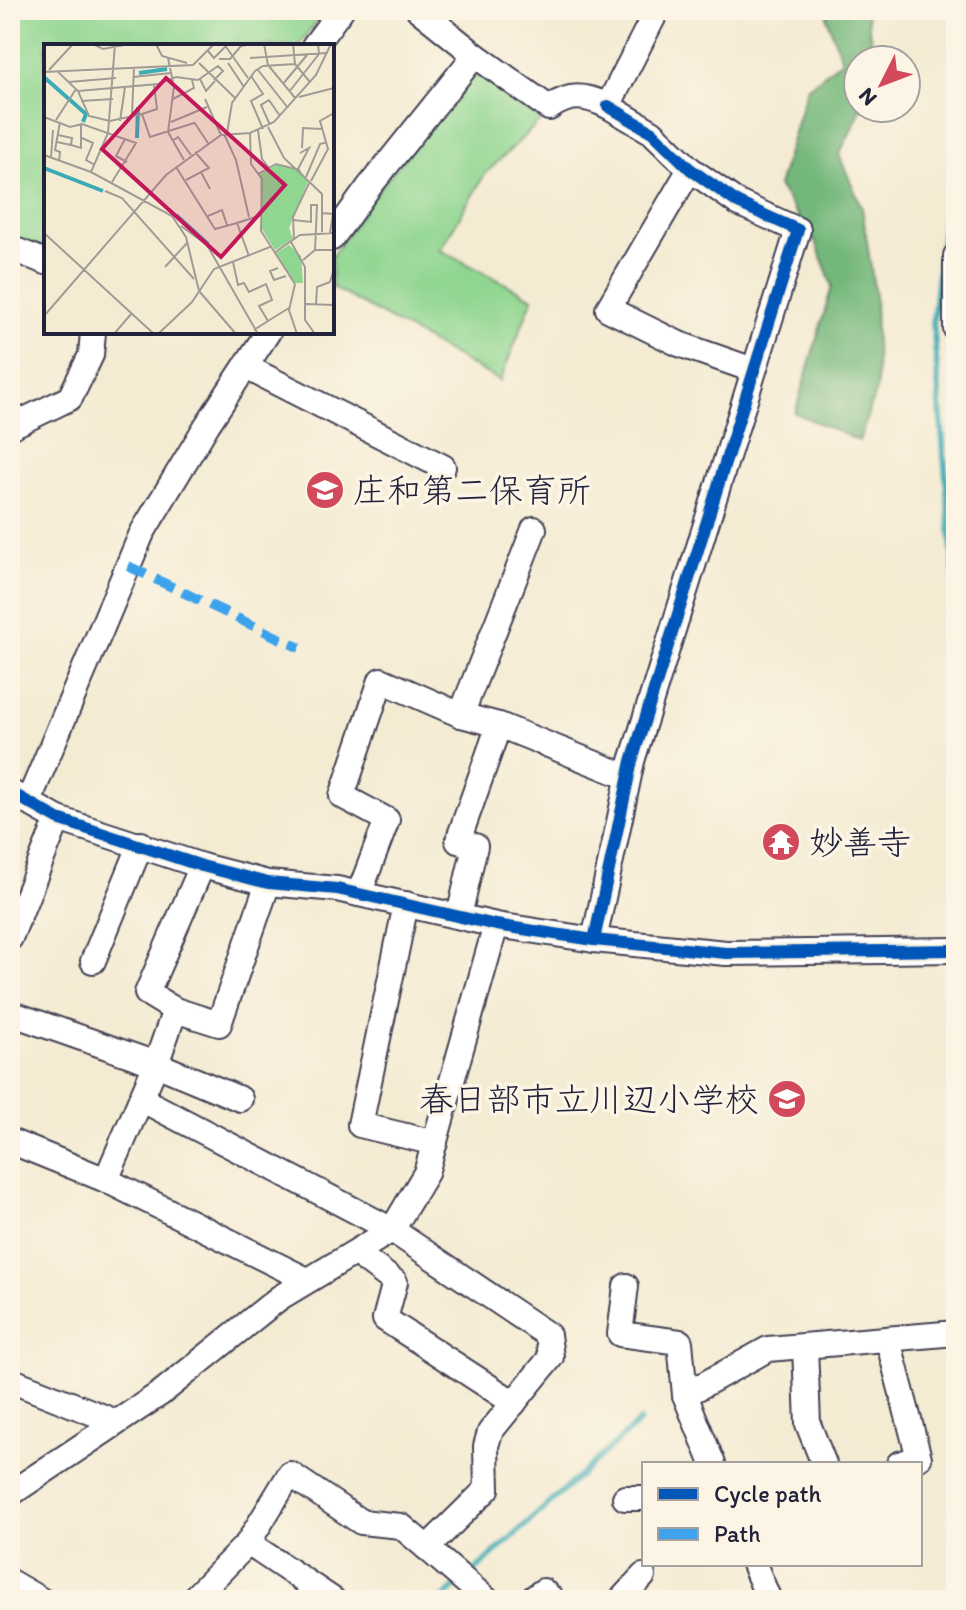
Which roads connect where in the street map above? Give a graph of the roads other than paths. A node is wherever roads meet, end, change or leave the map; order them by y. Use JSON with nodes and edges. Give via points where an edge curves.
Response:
{"nodes":[{"id":1,"x":341,"y":10,"type":"edge"},
{"id":2,"x":419,"y":10,"type":"edge"},
{"id":3,"x":657,"y":10,"type":"edge"},
{"id":4,"x":316,"y":44,"type":"edge"},
{"id":5,"x":475,"y":55,"type":"junction"},
{"id":6,"x":608,"y":106,"type":"junction"},
{"id":7,"x":690,"y":169,"type":"junction"},
{"id":8,"x":334,"y":235,"type":"edge"},
{"id":9,"x":10,"y":248,"type":"edge"},
{"id":10,"x":956,"y":256,"type":"edge"},
{"id":11,"x":44,"y":261,"type":"edge"},
{"id":12,"x":956,"y":329,"type":"edge"},
{"id":13,"x":93,"y":334,"type":"edge"},
{"id":14,"x":267,"y":334,"type":"edge"},
{"id":15,"x":246,"y":367,"type":"junction"},
{"id":16,"x":753,"y":370,"type":"junction"},
{"id":17,"x":10,"y":427,"type":"edge"},
{"id":18,"x":443,"y":467,"type":"dead end"},
{"id":19,"x":534,"y":529,"type":"dead end"},
{"id":20,"x":461,"y":715,"type":"junction"},
{"id":21,"x":499,"y":725,"type":"junction"},
{"id":22,"x":628,"y":777,"type":"junction"},
{"id":23,"x":19,"y":796,"type":"edge"},
{"id":24,"x":58,"y":819,"type":"junction"},
{"id":25,"x":141,"y":844,"type":"junction"},
{"id":26,"x":202,"y":866,"type":"junction"},
{"id":27,"x":268,"y":883,"type":"junction"},
{"id":28,"x":359,"y":894,"type":"junction"},
{"id":29,"x":406,"y":904,"type":"junction"},
{"id":30,"x":459,"y":916,"type":"junction"},
{"id":31,"x":496,"y":925,"type":"junction"},
{"id":32,"x":10,"y":938,"type":"edge"},
{"id":33,"x":594,"y":940,"type":"junction"},
{"id":34,"x":956,"y":950,"type":"edge"},
{"id":35,"x":93,"y":961,"type":"dead end"},
{"id":36,"x":175,"y":1010,"type":"junction"},
{"id":37,"x":10,"y":1013,"type":"edge"},
{"id":38,"x":156,"y":1064,"type":"junction"},
{"id":39,"x":141,"y":1099,"type":"junction"},
{"id":40,"x":240,"y":1099,"type":"dead end"},
{"id":41,"x":10,"y":1141,"type":"edge"},
{"id":42,"x":435,"y":1143,"type":"junction"},
{"id":43,"x":106,"y":1180,"type":"junction"},
{"id":44,"x":392,"y":1230,"type":"junction"},
{"id":45,"x":356,"y":1253,"type":"junction"},
{"id":46,"x":307,"y":1280,"type":"junction"},
{"id":47,"x":626,"y":1286,"type":"dead end"},
{"id":48,"x":956,"y":1333,"type":"edge"},
{"id":49,"x":888,"y":1340,"type":"junction"},
{"id":50,"x":805,"y":1346,"type":"junction"},
{"id":51,"x":10,"y":1380,"type":"edge"},
{"id":52,"x":685,"y":1395,"type":"junction"},
{"id":53,"x":514,"y":1403,"type":"junction"},
{"id":54,"x":116,"y":1422,"type":"junction"},
{"id":55,"x":712,"y":1462,"type":"edge"},
{"id":56,"x":823,"y":1462,"type":"edge"},
{"id":57,"x":906,"y":1462,"type":"edge"},
{"id":58,"x":10,"y":1494,"type":"edge"},
{"id":59,"x":248,"y":1543,"type":"junction"},
{"id":60,"x":427,"y":1548,"type":"junction"},
{"id":61,"x":755,"y":1566,"type":"edge"},
{"id":62,"x":643,"y":1576,"type":"dead end"},
{"id":63,"x":10,"y":1582,"type":"edge"},
{"id":64,"x":197,"y":1598,"type":"edge"},
{"id":65,"x":41,"y":1600,"type":"edge"},
{"id":66,"x":333,"y":1600,"type":"edge"},
{"id":67,"x":487,"y":1600,"type":"edge"},
{"id":68,"x":531,"y":1600,"type":"edge"},
{"id":69,"x":553,"y":1600,"type":"edge"},
{"id":70,"x":621,"y":1600,"type":"edge"},
{"id":71,"x":769,"y":1600,"type":"edge"}],
"edges":[{"from":1,"to":4,"type":"street"},
{"from":2,"to":5,"type":"street"},
{"from":3,"to":6,"type":"street"},
{"from":5,"to":6,"type":"street","via":[[549,108],[564,97],[588,97]]},
{"from":5,"to":8,"type":"street"},
{"from":6,"to":7,"type":"street","via":[[652,132]]},
{"from":7,"to":16,"type":"street","via":[[738,203],[798,230]]},
{"from":7,"to":16,"type":"street","via":[[608,309],[679,344]]},
{"from":9,"to":11,"type":"street"},
{"from":10,"to":12,"type":"street"},
{"from":13,"to":17,"type":"street","via":[[91,355],[70,398]]},
{"from":14,"to":15,"type":"street"},
{"from":15,"to":18,"type":"street"},
{"from":15,"to":23,"type":"street","via":[[142,533]]},
{"from":16,"to":22,"type":"street"},
{"from":19,"to":20,"type":"street"},
{"from":20,"to":21,"type":"street"},
{"from":20,"to":28,"type":"street","via":[[381,680],[342,796],[387,820]]},
{"from":21,"to":22,"type":"street"},
{"from":21,"to":30,"type":"street","via":[[458,841],[475,846]]},
{"from":22,"to":33,"type":"street"},
{"from":23,"to":24,"type":"street"},
{"from":24,"to":25,"type":"street"},
{"from":24,"to":32,"type":"street"},
{"from":25,"to":26,"type":"street"},
{"from":25,"to":35,"type":"street"},
{"from":26,"to":27,"type":"street"},
{"from":26,"to":36,"type":"street","via":[[147,993]]},
{"from":27,"to":28,"type":"street"},
{"from":27,"to":36,"type":"street","via":[[219,1024]]},
{"from":28,"to":29,"type":"street"},
{"from":29,"to":30,"type":"street"},
{"from":29,"to":42,"type":"street","via":[[360,1125]]},
{"from":30,"to":31,"type":"street"},
{"from":31,"to":33,"type":"street"},
{"from":31,"to":42,"type":"street"},
{"from":33,"to":34,"type":"street","via":[[726,953]]},
{"from":36,"to":38,"type":"street"},
{"from":37,"to":38,"type":"street"},
{"from":38,"to":39,"type":"street"},
{"from":38,"to":40,"type":"street"},
{"from":39,"to":43,"type":"street"},
{"from":39,"to":44,"type":"street"},
{"from":41,"to":43,"type":"street"},
{"from":42,"to":44,"type":"street","via":[[426,1173]]},
{"from":43,"to":46,"type":"street"},
{"from":44,"to":45,"type":"street"},
{"from":44,"to":53,"type":"street","via":[[548,1335],[551,1357]]},
{"from":45,"to":46,"type":"street"},
{"from":45,"to":53,"type":"street","via":[[395,1282],[385,1319]]},
{"from":46,"to":54,"type":"street"},
{"from":47,"to":52,"type":"street","via":[[620,1334],[680,1342]]},
{"from":48,"to":49,"type":"street"},
{"from":49,"to":50,"type":"street"},
{"from":49,"to":57,"type":"street","via":[[919,1458]]},
{"from":50,"to":52,"type":"street","via":[[768,1349]]},
{"from":50,"to":56,"type":"street","via":[[808,1424]]},
{"from":51,"to":54,"type":"street"},
{"from":52,"to":55,"type":"street"},
{"from":53,"to":60,"type":"street","via":[[490,1432],[487,1489]]},
{"from":54,"to":58,"type":"street"},
{"from":59,"to":60,"type":"street","via":[[290,1474],[361,1522],[401,1526]]},
{"from":59,"to":64,"type":"street"},
{"from":59,"to":66,"type":"street"},
{"from":60,"to":67,"type":"street"},
{"from":61,"to":71,"type":"street"},
{"from":62,"to":70,"type":"street"},
{"from":63,"to":65,"type":"street"},
{"from":68,"to":69,"type":"street","via":[[543,1591]]}]}
